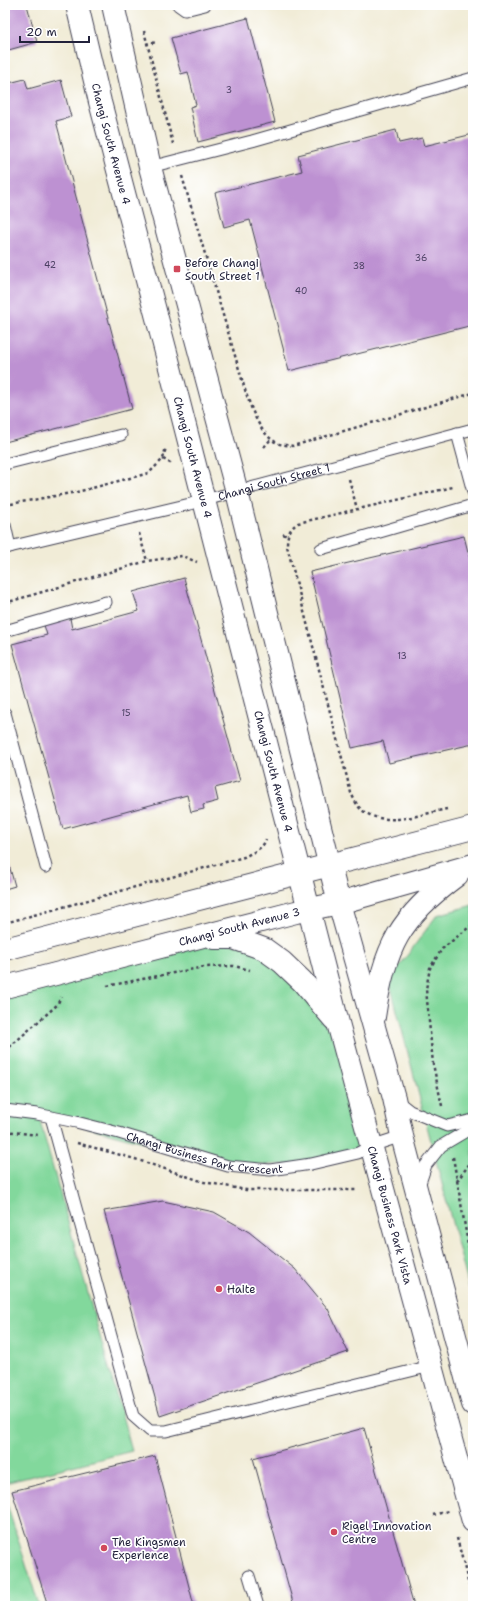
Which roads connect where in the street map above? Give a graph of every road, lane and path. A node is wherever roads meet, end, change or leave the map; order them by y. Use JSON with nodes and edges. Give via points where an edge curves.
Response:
{"nodes":[{"id":1,"x":77,"y":5,"type":"edge"},
{"id":2,"x":113,"y":5,"type":"edge"},
{"id":3,"x":178,"y":5,"type":"edge"},
{"id":4,"x":205,"y":5,"type":"edge"},
{"id":5,"x":142,"y":25,"type":"dead end"},
{"id":6,"x":157,"y":42,"type":"dead end"},
{"id":7,"x":151,"y":43,"type":"dead end"},
{"id":8,"x":473,"y":78,"type":"edge"},
{"id":9,"x":178,"y":160,"type":"junction"},
{"id":10,"x":150,"y":167,"type":"junction"},
{"id":11,"x":473,"y":393,"type":"edge"},
{"id":12,"x":473,"y":429,"type":"edge"},
{"id":13,"x":457,"y":433,"type":"junction"},
{"id":14,"x":121,"y":435,"type":"dead end"},
{"id":15,"x":272,"y":438,"type":"junction"},
{"id":16,"x":167,"y":444,"type":"dead end"},
{"id":17,"x":264,"y":447,"type":"dead end"},
{"id":18,"x":344,"y":463,"type":"junction"},
{"id":19,"x":5,"y":464,"type":"edge"},
{"id":20,"x":472,"y":488,"type":"edge"},
{"id":21,"x":237,"y":492,"type":"junction"},
{"id":22,"x":204,"y":501,"type":"junction"},
{"id":23,"x":5,"y":505,"type":"edge"},
{"id":24,"x":473,"y":505,"type":"edge"},
{"id":25,"x":357,"y":509,"type":"junction"},
{"id":26,"x":135,"y":517,"type":"junction"},
{"id":27,"x":5,"y":525,"type":"edge"},
{"id":28,"x":283,"y":534,"type":"dead end"},
{"id":29,"x":287,"y":536,"type":"junction"},
{"id":30,"x":8,"y":547,"type":"edge"},
{"id":31,"x":321,"y":549,"type":"dead end"},
{"id":32,"x":147,"y":561,"type":"junction"},
{"id":33,"x":199,"y":563,"type":"dead end"},
{"id":34,"x":106,"y":602,"type":"dead end"},
{"id":35,"x":5,"y":603,"type":"edge"},
{"id":36,"x":5,"y":631,"type":"edge"},
{"id":37,"x":5,"y":713,"type":"edge"},
{"id":38,"x":451,"y":808,"type":"dead end"},
{"id":39,"x":473,"y":828,"type":"edge"},
{"id":40,"x":267,"y":836,"type":"dead end"},
{"id":41,"x":330,"y":866,"type":"junction"},
{"id":42,"x":470,"y":866,"type":"edge"},
{"id":43,"x":46,"y":867,"type":"dead end"},
{"id":44,"x":299,"y":873,"type":"junction"},
{"id":45,"x":339,"y":903,"type":"junction"},
{"id":46,"x":309,"y":909,"type":"junction"},
{"id":47,"x":5,"y":923,"type":"edge"},
{"id":48,"x":473,"y":924,"type":"edge"},
{"id":49,"x":194,"y":938,"type":"junction"},
{"id":50,"x":5,"y":949,"type":"edge"},
{"id":51,"x":256,"y":972,"type":"dead end"},
{"id":52,"x":56,"y":974,"type":"junction"},
{"id":53,"x":5,"y":987,"type":"edge"},
{"id":54,"x":104,"y":987,"type":"dead end"},
{"id":55,"x":68,"y":995,"type":"dead end"},
{"id":56,"x":61,"y":997,"type":"junction"},
{"id":57,"x":338,"y":1023,"type":"junction"},
{"id":58,"x":373,"y":1026,"type":"junction"},
{"id":59,"x":5,"y":1051,"type":"edge"},
{"id":60,"x":394,"y":1098,"type":"junction"},
{"id":61,"x":5,"y":1110,"type":"edge"},
{"id":62,"x":51,"y":1117,"type":"junction"},
{"id":63,"x":473,"y":1120,"type":"edge"},
{"id":64,"x":447,"y":1126,"type":"junction"},
{"id":65,"x":473,"y":1127,"type":"edge"},
{"id":66,"x":402,"y":1136,"type":"junction"},
{"id":67,"x":451,"y":1140,"type":"junction"},
{"id":68,"x":364,"y":1149,"type":"junction"},
{"id":69,"x":473,"y":1159,"type":"edge"},
{"id":70,"x":457,"y":1181,"type":"junction"},
{"id":71,"x":357,"y":1190,"type":"dead end"},
{"id":72,"x":418,"y":1191,"type":"junction"},
{"id":73,"x":473,"y":1260,"type":"edge"},
{"id":74,"x":431,"y":1366,"type":"junction"},
{"id":75,"x":473,"y":1404,"type":"edge"},
{"id":76,"x":450,"y":1511,"type":"dead end"},
{"id":77,"x":433,"y":1515,"type":"dead end"},
{"id":78,"x":473,"y":1521,"type":"edge"},
{"id":79,"x":249,"y":1576,"type":"dead end"},
{"id":80,"x":258,"y":1606,"type":"edge"}],
"edges":[{"from":1,"to":22,"type":"main road","name":"Changi South Avenue 4"},
{"from":2,"to":10,"type":"main road"},
{"from":3,"to":4,"type":"lane","via":[[185,10]]},
{"from":5,"to":9,"type":"path"},
{"from":6,"to":7,"type":"path"},
{"from":8,"to":9,"type":"lane"},
{"from":9,"to":10,"type":"lane"},
{"from":9,"to":15,"type":"path","via":[[246,393],[263,430]]},
{"from":10,"to":21,"type":"main road"},
{"from":11,"to":15,"type":"path","via":[[293,446],[278,443]]},
{"from":12,"to":13,"type":"lane","name":"Changi South Street 1"},
{"from":13,"to":18,"type":"lane","name":"Changi South Street 1"},
{"from":13,"to":20,"type":"lane"},
{"from":14,"to":19,"type":"lane"},
{"from":15,"to":17,"type":"path"},
{"from":16,"to":23,"type":"path","via":[[163,459],[149,473],[77,492]]},
{"from":18,"to":21,"type":"lane","name":"Changi South Street 1"},
{"from":18,"to":25,"type":"path"},
{"from":20,"to":25,"type":"path"},
{"from":21,"to":22,"type":"lane","name":"Changi South Street 1"},
{"from":21,"to":41,"type":"main road"},
{"from":22,"to":26,"type":"lane","name":"Changi South Street 1"},
{"from":22,"to":44,"type":"main road","name":"Changi South Avenue 4"},
{"from":24,"to":31,"type":"lane"},
{"from":25,"to":29,"type":"path","via":[[298,523],[291,528]]},
{"from":26,"to":30,"type":"lane","name":"Changi South Street 1"},
{"from":26,"to":32,"type":"path"},
{"from":27,"to":30,"type":"lane"},
{"from":28,"to":29,"type":"path"},
{"from":29,"to":38,"type":"path","via":[[287,546],[351,793],[362,811],[379,819],[394,820]]},
{"from":32,"to":33,"type":"path","via":[[182,556]]},
{"from":32,"to":35,"type":"path"},
{"from":34,"to":36,"type":"lane"},
{"from":37,"to":43,"type":"lane"},
{"from":39,"to":41,"type":"main road"},
{"from":40,"to":47,"type":"path","via":[[265,843],[244,857]]},
{"from":41,"to":44,"type":"main road"},
{"from":41,"to":45,"type":"main road"},
{"from":42,"to":45,"type":"main road","name":"Changi South Avenue 3"},
{"from":42,"to":58,"type":"main road","via":[[434,892],[411,915],[393,942],[378,989]]},
{"from":44,"to":46,"type":"main road","name":"Changi South Avenue 4"},
{"from":44,"to":50,"type":"main road"},
{"from":45,"to":46,"type":"main road","name":"Changi South Avenue 3"},
{"from":45,"to":58,"type":"main road"},
{"from":46,"to":49,"type":"main road","name":"Changi South Avenue 3"},
{"from":46,"to":57,"type":"main road","name":"Changi Business Park Vista"},
{"from":48,"to":64,"type":"path","via":[[442,949],[430,968],[426,989],[433,1064]]},
{"from":49,"to":52,"type":"main road","name":"Changi South Avenue 3"},
{"from":49,"to":57,"type":"main road","via":[[233,938],[264,949],[302,981]]},
{"from":51,"to":54,"type":"path","via":[[234,966],[204,966]]},
{"from":52,"to":53,"type":"main road","name":"Changi South Avenue 3"},
{"from":52,"to":56,"type":"path"},
{"from":55,"to":56,"type":"path"},
{"from":56,"to":59,"type":"path","via":[[57,1005]]},
{"from":57,"to":68,"type":"main road","name":"Changi Business Park Vista"},
{"from":58,"to":60,"type":"main road"},
{"from":60,"to":64,"type":"lane","via":[[410,1111]]},
{"from":60,"to":66,"type":"main road"},
{"from":61,"to":62,"type":"lane","name":"Changi Business Park Crescent"},
{"from":62,"to":68,"type":"lane","name":"Changi Business Park Crescent","via":[[119,1133],[228,1166],[270,1170],[311,1164]]},
{"from":62,"to":74,"type":"lane","via":[[134,1416],[150,1431],[166,1431]]},
{"from":63,"to":64,"type":"lane"},
{"from":65,"to":67,"type":"lane"},
{"from":66,"to":68,"type":"lane","name":"Changi Business Park Crescent"},
{"from":66,"to":72,"type":"main road"},
{"from":67,"to":70,"type":"path"},
{"from":67,"to":72,"type":"lane","via":[[441,1146],[426,1165]]},
{"from":68,"to":71,"type":"path"},
{"from":68,"to":74,"type":"main road","name":"Changi Business Park Vista"},
{"from":69,"to":70,"type":"path"},
{"from":70,"to":73,"type":"path"},
{"from":72,"to":75,"type":"main road"},
{"from":74,"to":78,"type":"main road","name":"Changi Business Park Vista"},
{"from":76,"to":77,"type":"path"},
{"from":79,"to":80,"type":"lane"}]}
